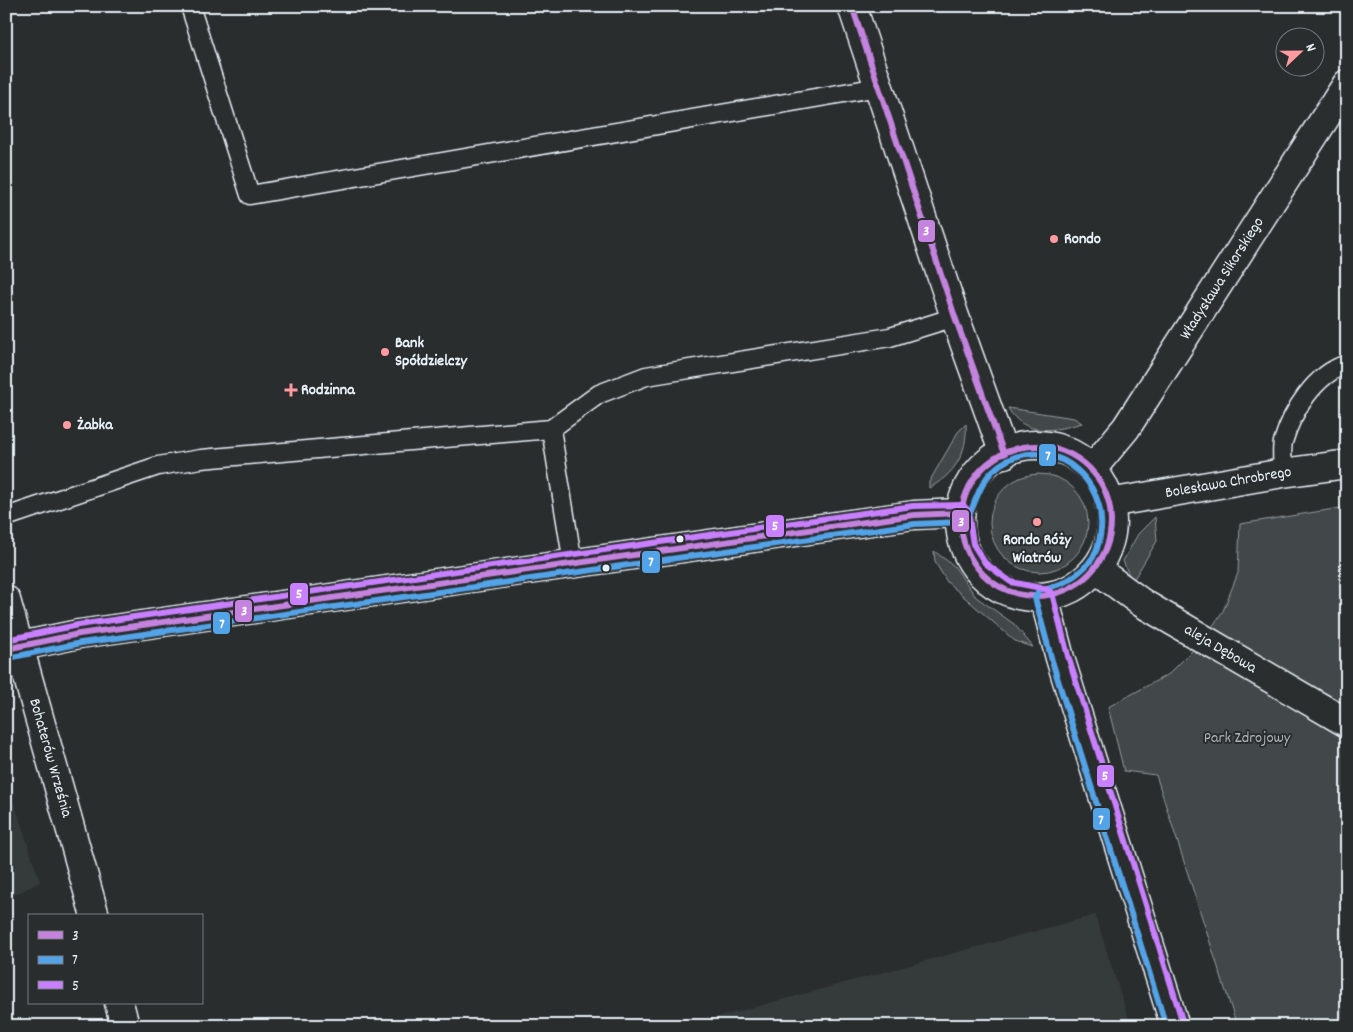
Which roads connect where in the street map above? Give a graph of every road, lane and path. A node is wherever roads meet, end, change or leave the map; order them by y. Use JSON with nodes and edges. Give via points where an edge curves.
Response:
{"nodes":[{"id":1,"x":190,"y":6,"type":"edge"},
{"id":2,"x":852,"y":6,"type":"edge"},
{"id":3,"x":1347,"y":84,"type":"edge"},
{"id":4,"x":879,"y":87,"type":"junction"},
{"id":5,"x":955,"y":318,"type":"junction"},
{"id":6,"x":1347,"y":364,"type":"edge"},
{"id":7,"x":551,"y":429,"type":"junction"},
{"id":8,"x":1004,"y":454,"type":"junction"},
{"id":9,"x":1347,"y":464,"type":"edge"},
{"id":10,"x":1092,"y":469,"type":"junction"},
{"id":11,"x":1283,"y":473,"type":"junction"},
{"id":12,"x":1110,"y":503,"type":"junction"},
{"id":13,"x":960,"y":512,"type":"junction"},
{"id":14,"x":6,"y":517,"type":"edge"},
{"id":15,"x":573,"y":564,"type":"junction"},
{"id":16,"x":1096,"y":569,"type":"junction"},
{"id":17,"x":1044,"y":597,"type":"junction"},
{"id":18,"x":6,"y":600,"type":"edge"},
{"id":19,"x":13,"y":648,"type":"edge"},
{"id":20,"x":1347,"y":723,"type":"edge"},
{"id":21,"x":94,"y":914,"type":"edge"},
{"id":22,"x":119,"y":1004,"type":"edge"},
{"id":23,"x":125,"y":1026,"type":"edge"},
{"id":24,"x":1175,"y":1026,"type":"edge"}],
"edges":[{"from":1,"to":4,"type":"lane","via":[[250,195]]},
{"from":2,"to":4,"type":"street"},
{"from":3,"to":10,"type":"street","name":"Władysława Sikorskiego","via":[[1126,428]]},
{"from":4,"to":5,"type":"street"},
{"from":5,"to":7,"type":"lane","via":[[890,336],[646,376],[599,394]]},
{"from":5,"to":8,"type":"street"},
{"from":6,"to":11,"type":"lane","via":[[1325,374],[1301,403],[1283,443]]},
{"from":7,"to":14,"type":"lane","via":[[201,459],[158,466]]},
{"from":7,"to":15,"type":"lane"},
{"from":8,"to":10,"type":"street","via":[[1014,448],[1040,445],[1062,449]]},
{"from":8,"to":13,"type":"street","via":[[990,460],[973,479]]},
{"from":9,"to":11,"type":"street","name":"Bolesława Chrobrego"},
{"from":10,"to":12,"type":"street"},
{"from":11,"to":12,"type":"street","name":"Bolesława Chrobrego"},
{"from":12,"to":16,"type":"street","via":[[1111,531],[1106,552]]},
{"from":13,"to":15,"type":"street","via":[[904,516]]},
{"from":13,"to":17,"type":"street","via":[[964,546],[977,569],[1004,590],[1029,597]]},
{"from":15,"to":19,"type":"street","via":[[79,634]]},
{"from":16,"to":17,"type":"street","via":[[1076,587]]},
{"from":16,"to":20,"type":"street","name":"aleja Dębowa","via":[[1142,603]]},
{"from":17,"to":24,"type":"street","via":[[1071,695]]},
{"from":18,"to":19,"type":"street","name":"Bohaterów Września"},
{"from":19,"to":21,"type":"street","name":"Bohaterów Września"},
{"from":22,"to":23,"type":"street"}]}
